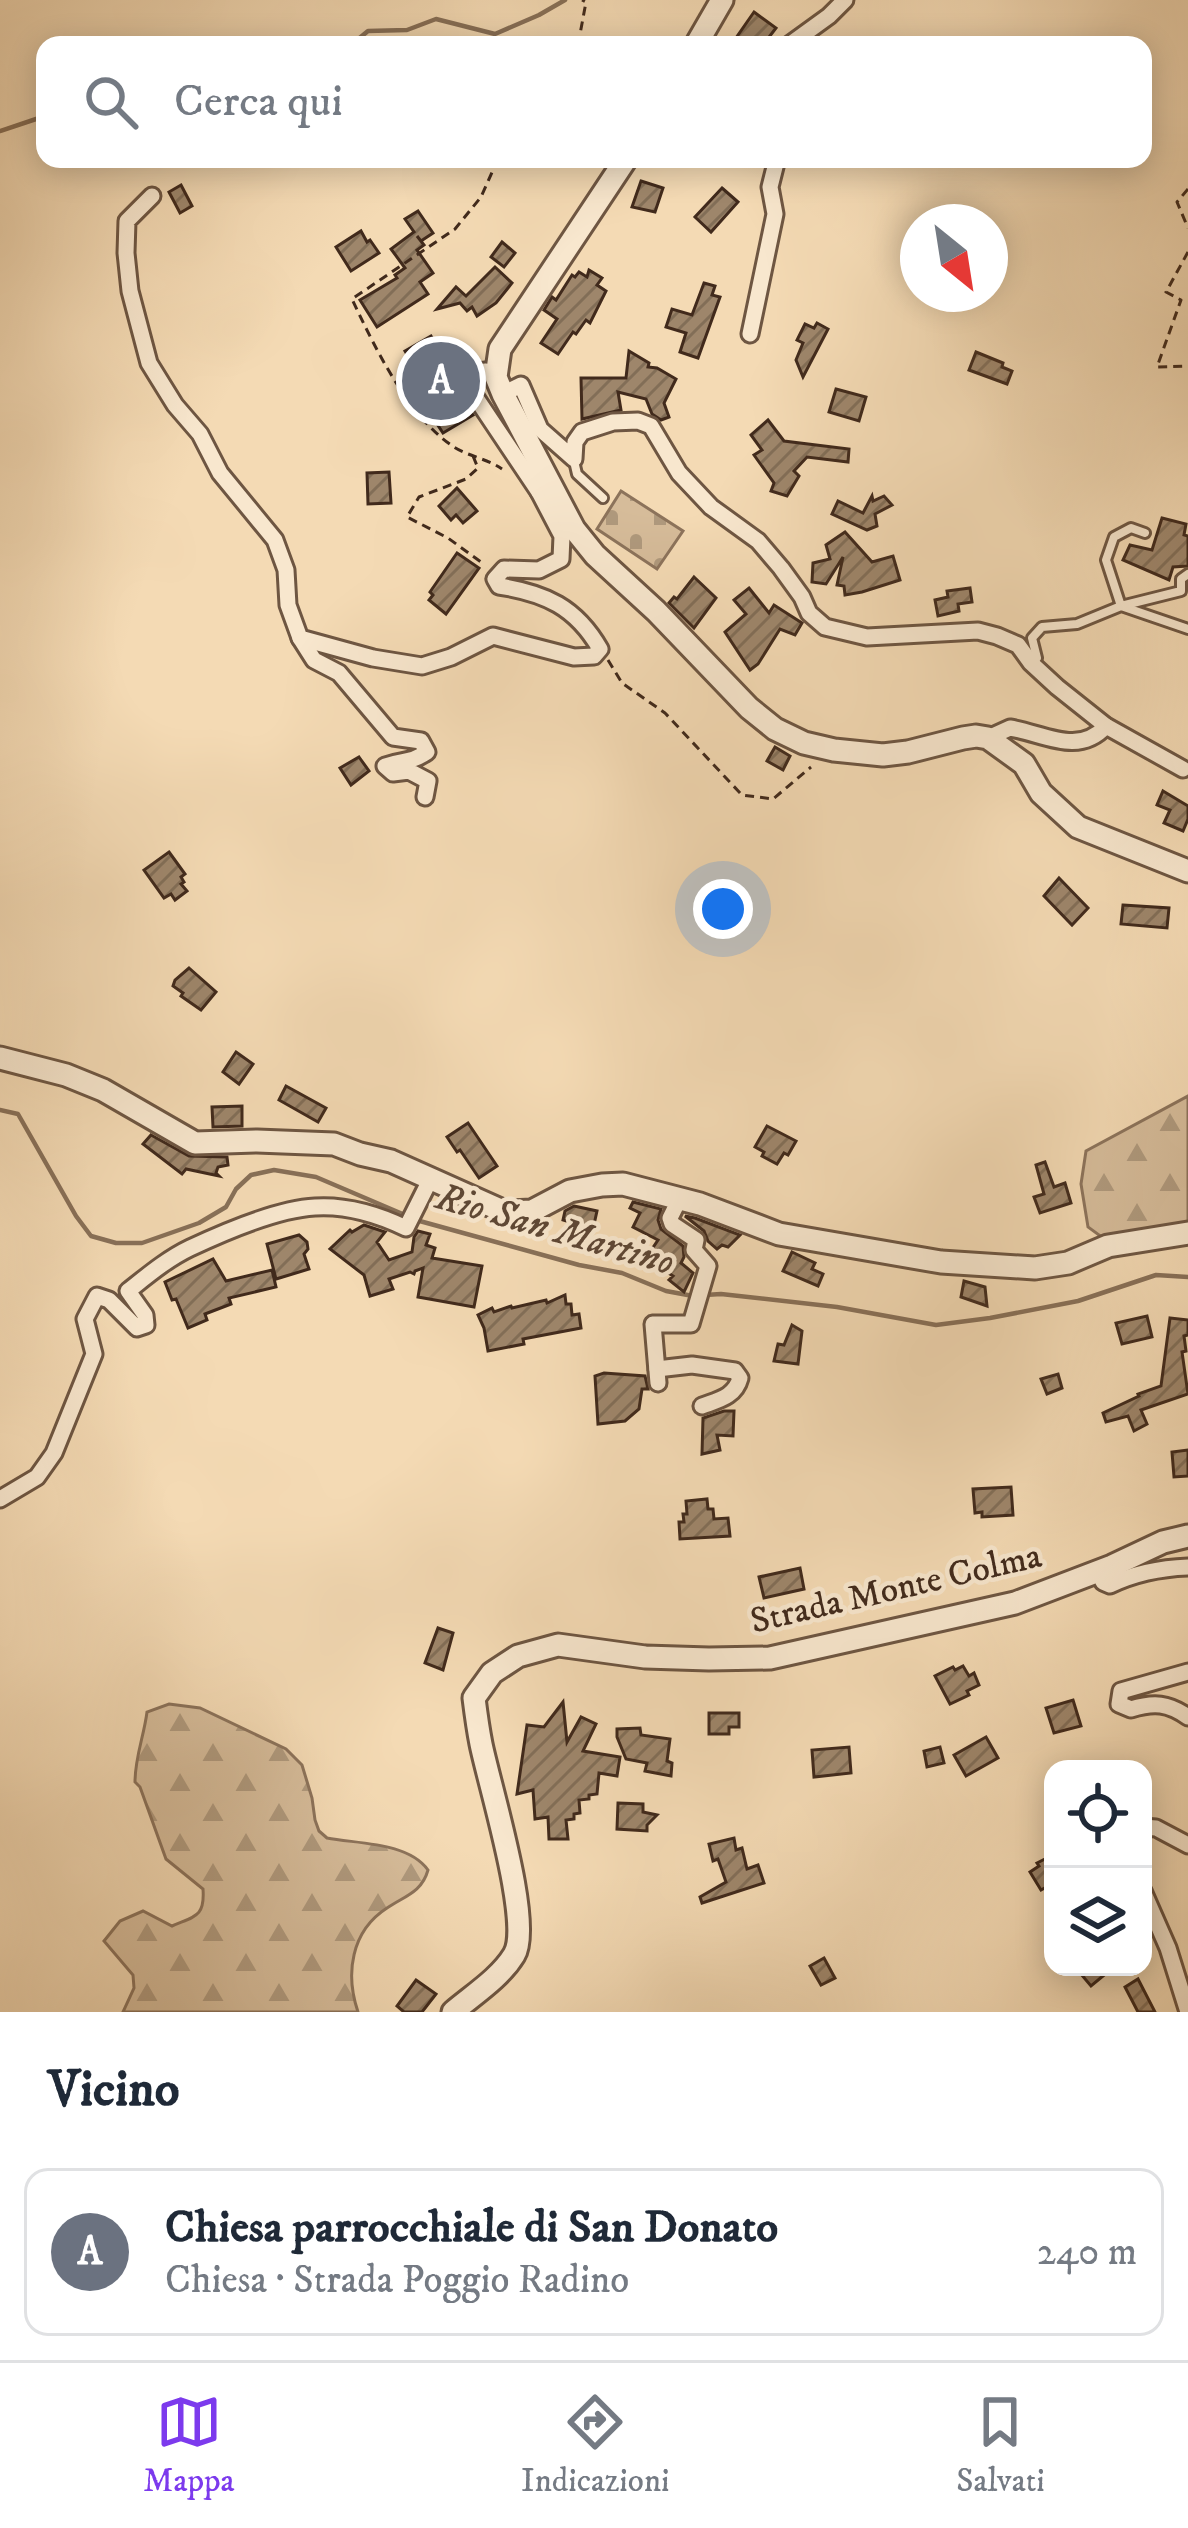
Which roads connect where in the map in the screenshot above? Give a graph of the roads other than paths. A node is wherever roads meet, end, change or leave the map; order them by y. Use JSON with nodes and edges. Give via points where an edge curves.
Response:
{"nodes":[{"id":1,"x":722,"y":0,"type":"edge"},
{"id":2,"x":845,"y":0,"type":"edge"},
{"id":3,"x":701,"y":36,"type":"edge"},
{"id":4,"x":802,"y":36,"type":"edge"},
{"id":5,"x":620,"y":168,"type":"edge"},
{"id":6,"x":775,"y":168,"type":"edge"},
{"id":7,"x":152,"y":196,"type":"dead end"},
{"id":8,"x":750,"y":334,"type":"dead end"},
{"id":9,"x":486,"y":371,"type":"dead end"},
{"id":10,"x":502,"y":394,"type":"junction"},
{"id":11,"x":574,"y":459,"type":"junction"},
{"id":12,"x":547,"y":492,"type":"junction"},
{"id":13,"x":603,"y":498,"type":"dead end"},
{"id":14,"x":1145,"y":533,"type":"dead end"},
{"id":15,"x":1188,"y":574,"type":"edge"},
{"id":16,"x":1121,"y":606,"type":"junction"},
{"id":17,"x":1188,"y":629,"type":"edge"},
{"id":18,"x":300,"y":638,"type":"junction"},
{"id":19,"x":1030,"y":663,"type":"junction"},
{"id":20,"x":1106,"y":726,"type":"junction"},
{"id":21,"x":988,"y":739,"type":"junction"},
{"id":22,"x":1186,"y":770,"type":"edge"},
{"id":23,"x":425,"y":797,"type":"dead end"},
{"id":24,"x":1188,"y":871,"type":"edge"},
{"id":25,"x":0,"y":1058,"type":"edge"},
{"id":26,"x":430,"y":1180,"type":"junction"},
{"id":27,"x":670,"y":1196,"type":"junction"},
{"id":28,"x":1188,"y":1233,"type":"edge"},
{"id":29,"x":702,"y":1406,"type":"dead end"},
{"id":30,"x":0,"y":1499,"type":"edge"},
{"id":31,"x":1188,"y":1536,"type":"edge"},
{"id":32,"x":1188,"y":1567,"type":"edge"},
{"id":33,"x":1099,"y":1571,"type":"junction"},
{"id":34,"x":1188,"y":1672,"type":"edge"},
{"id":35,"x":1188,"y":1717,"type":"edge"},
{"id":36,"x":1152,"y":1828,"type":"edge"},
{"id":37,"x":1188,"y":1845,"type":"edge"},
{"id":38,"x":1152,"y":1912,"type":"edge"},
{"id":39,"x":453,"y":2012,"type":"edge"},
{"id":40,"x":1188,"y":2012,"type":"edge"}],
"edges":[{"from":1,"to":3,"type":"street"},
{"from":2,"to":4,"type":"street"},
{"from":5,"to":10,"type":"street","via":[[500,349]]},
{"from":6,"to":8,"type":"street","via":[[775,214]]},
{"from":7,"to":18,"type":"street","via":[[127,221],[126,253],[149,363],[274,540]]},
{"from":9,"to":12,"type":"street","via":[[460,374]]},
{"from":10,"to":11,"type":"street","via":[[521,386],[540,429]]},
{"from":10,"to":12,"type":"street"},
{"from":11,"to":13,"type":"lane","via":[[577,474]]},
{"from":11,"to":19,"type":"street","via":[[582,432],[613,422],[652,426],[679,473],[758,542],[825,627],[867,637],[997,635]]},
{"from":12,"to":18,"type":"street","via":[[562,559],[539,570],[504,569],[495,579],[567,609],[592,635],[600,649],[594,656],[493,636],[422,667]]},
{"from":12,"to":21,"type":"street","via":[[595,556],[775,729],[825,748],[883,755]]},
{"from":14,"to":16,"type":"lane","via":[[1130,528],[1114,537],[1106,560]]},
{"from":15,"to":16,"type":"lane","via":[[1181,591]]},
{"from":16,"to":17,"type":"lane"},
{"from":16,"to":19,"type":"lane","via":[[1077,624],[1042,627]]},
{"from":18,"to":23,"type":"street","via":[[393,737],[421,741],[427,752],[385,766],[428,781]]},
{"from":19,"to":20,"type":"street"},
{"from":20,"to":21,"type":"street","via":[[1084,742],[1010,728]]},
{"from":20,"to":22,"type":"street"},
{"from":21,"to":24,"type":"street","via":[[1024,764],[1078,827]]},
{"from":25,"to":26,"type":"street","via":[[103,1090],[194,1143],[334,1144]]},
{"from":26,"to":27,"type":"street","via":[[506,1212],[532,1211],[602,1185]]},
{"from":26,"to":30,"type":"street","via":[[406,1228],[315,1207],[187,1249],[128,1291],[146,1325],[136,1328],[97,1296],[85,1319],[94,1354],[54,1453],[37,1477]]},
{"from":27,"to":28,"type":"street","via":[[779,1234],[989,1266],[1068,1263],[1108,1246]]},
{"from":27,"to":29,"type":"street","via":[[677,1204],[672,1224],[697,1240],[694,1250],[708,1266],[691,1324],[653,1324],[657,1376],[692,1365],[740,1378],[729,1395]]},
{"from":31,"to":33,"type":"street","name":"Strada Monte Colma"},
{"from":32,"to":33,"type":"street","via":[[1110,1585]]},
{"from":33,"to":39,"type":"street","name":"Strada Monte Colma","via":[[1015,1603],[770,1658],[645,1657],[558,1645],[492,1673],[474,1698],[520,1934],[517,1953]]},
{"from":34,"to":35,"type":"street","via":[[1121,1691],[1119,1704],[1153,1703]]},
{"from":36,"to":37,"type":"street"},
{"from":38,"to":40,"type":"street"}]}
